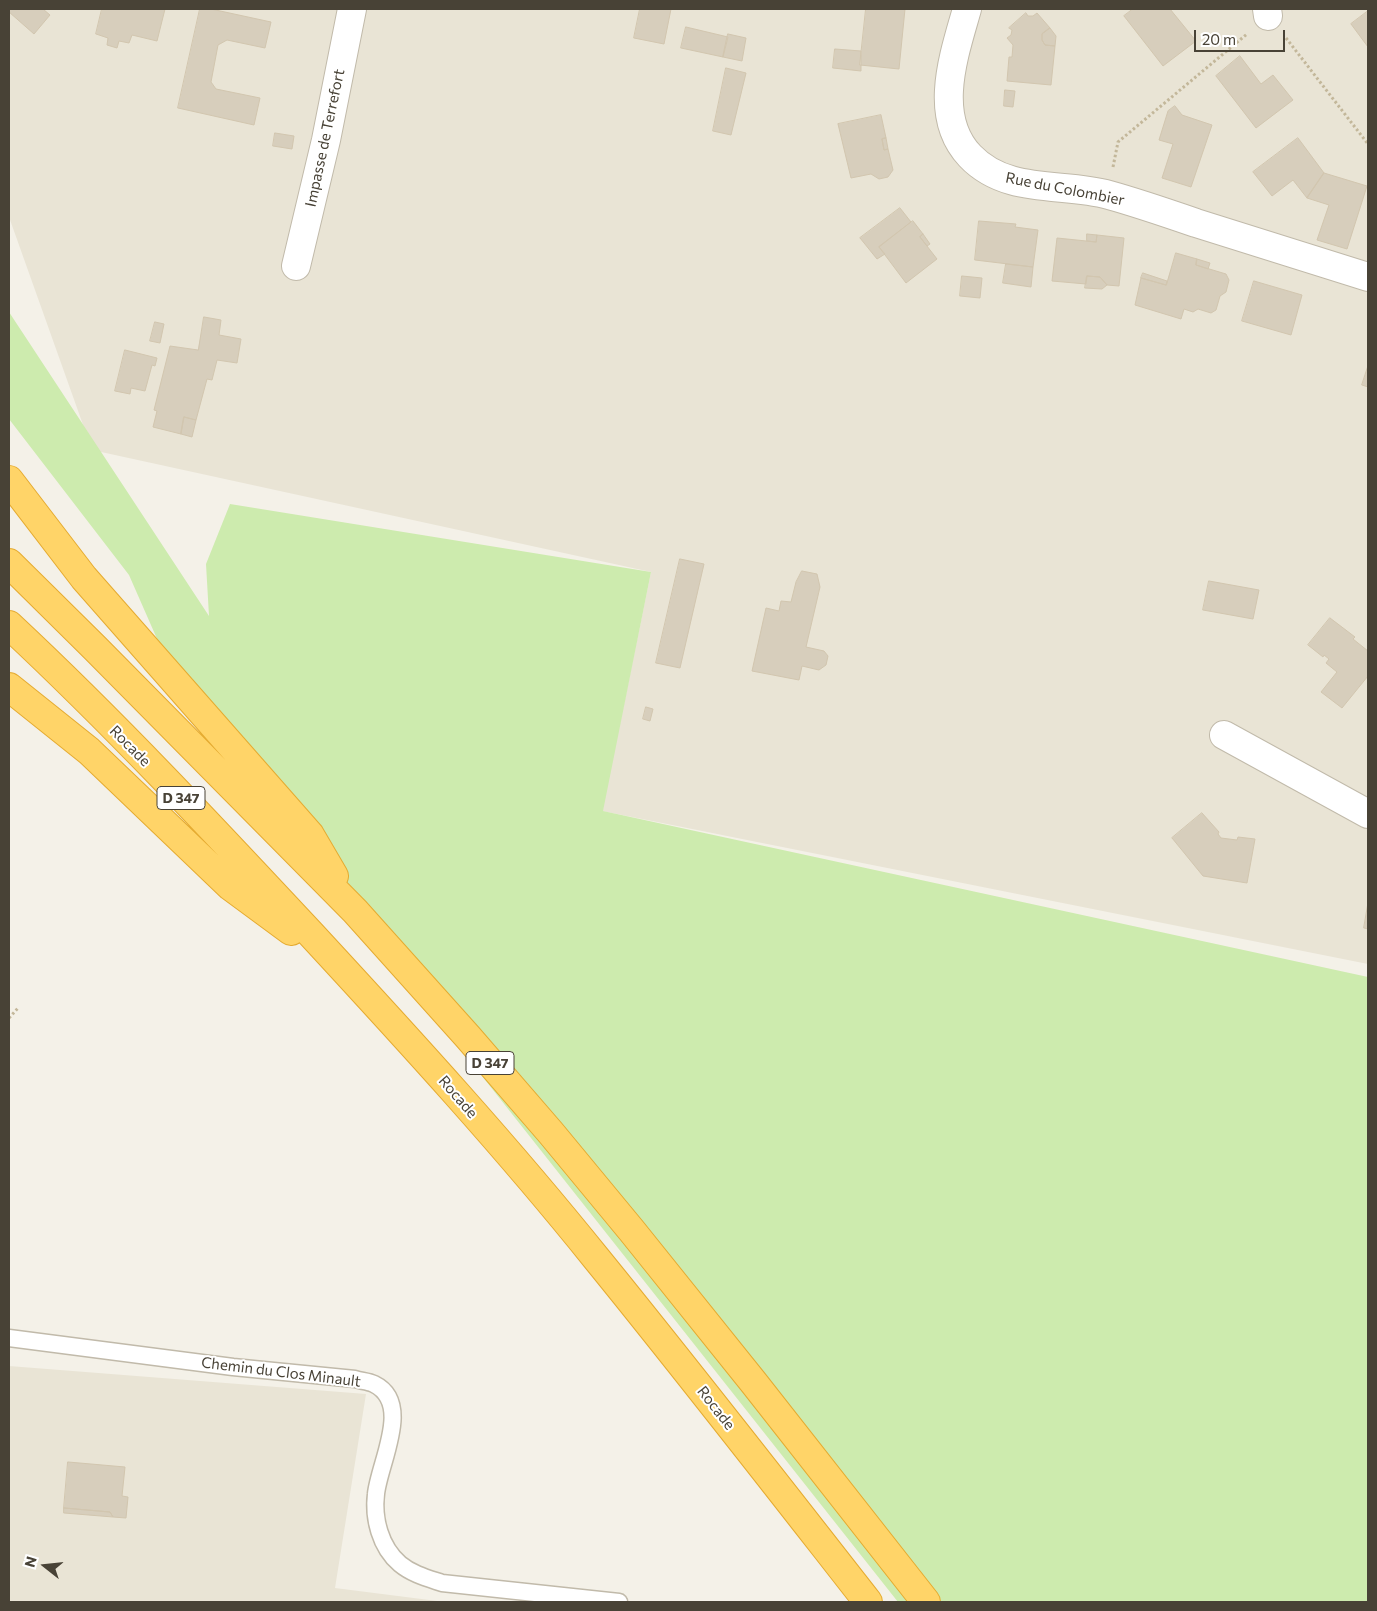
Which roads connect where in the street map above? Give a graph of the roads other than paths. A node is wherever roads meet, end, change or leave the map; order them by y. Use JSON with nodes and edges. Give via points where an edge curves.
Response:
{"nodes":[{"id":1,"x":352,"y":9,"type":"edge"},
{"id":2,"x":966,"y":9,"type":"edge"},
{"id":3,"x":296,"y":266,"type":"dead end"},
{"id":4,"x":1368,"y":277,"type":"edge"},
{"id":5,"x":9,"y":480,"type":"edge"},
{"id":6,"x":9,"y":563,"type":"edge"},
{"id":7,"x":9,"y":625,"type":"edge"},
{"id":8,"x":9,"y":687,"type":"edge"},
{"id":9,"x":1224,"y":735,"type":"dead end"},
{"id":10,"x":1368,"y":814,"type":"edge"},
{"id":11,"x":355,"y":911,"type":"junction"},
{"id":12,"x":349,"y":975,"type":"junction"},
{"id":13,"x":9,"y":1338,"type":"edge"},
{"id":14,"x":619,"y":1602,"type":"edge"},
{"id":15,"x":868,"y":1602,"type":"edge"},
{"id":16,"x":926,"y":1602,"type":"edge"}],
"edges":[{"from":1,"to":3,"type":"street","name":"Impasse de Terrefort"},
{"from":2,"to":4,"type":"street","name":"Rue du Colombier","via":[[952,64],[948,100],[954,132],[970,156],[994,174],[1023,184],[1107,194]]},
{"from":5,"to":11,"type":"highway","via":[[84,578],[310,836]]},
{"from":6,"to":11,"type":"highway","number":"D 347"},
{"from":7,"to":12,"type":"highway","name":"Rocade","number":"D 347","via":[[155,770]]},
{"from":8,"to":12,"type":"highway","via":[[89,752],[230,886]]},
{"from":9,"to":10,"type":"street"},
{"from":11,"to":16,"type":"highway","number":"D 347","via":[[551,1133]]},
{"from":12,"to":15,"type":"highway","name":"Rocade","number":"D 347","via":[[595,1256]]},
{"from":13,"to":14,"type":"lane","name":"Chemin du Clos Minault","via":[[355,1379],[374,1384],[386,1394],[393,1410],[392,1428],[376,1494],[377,1525],[385,1546],[400,1564],[420,1576],[442,1583]]}]}
